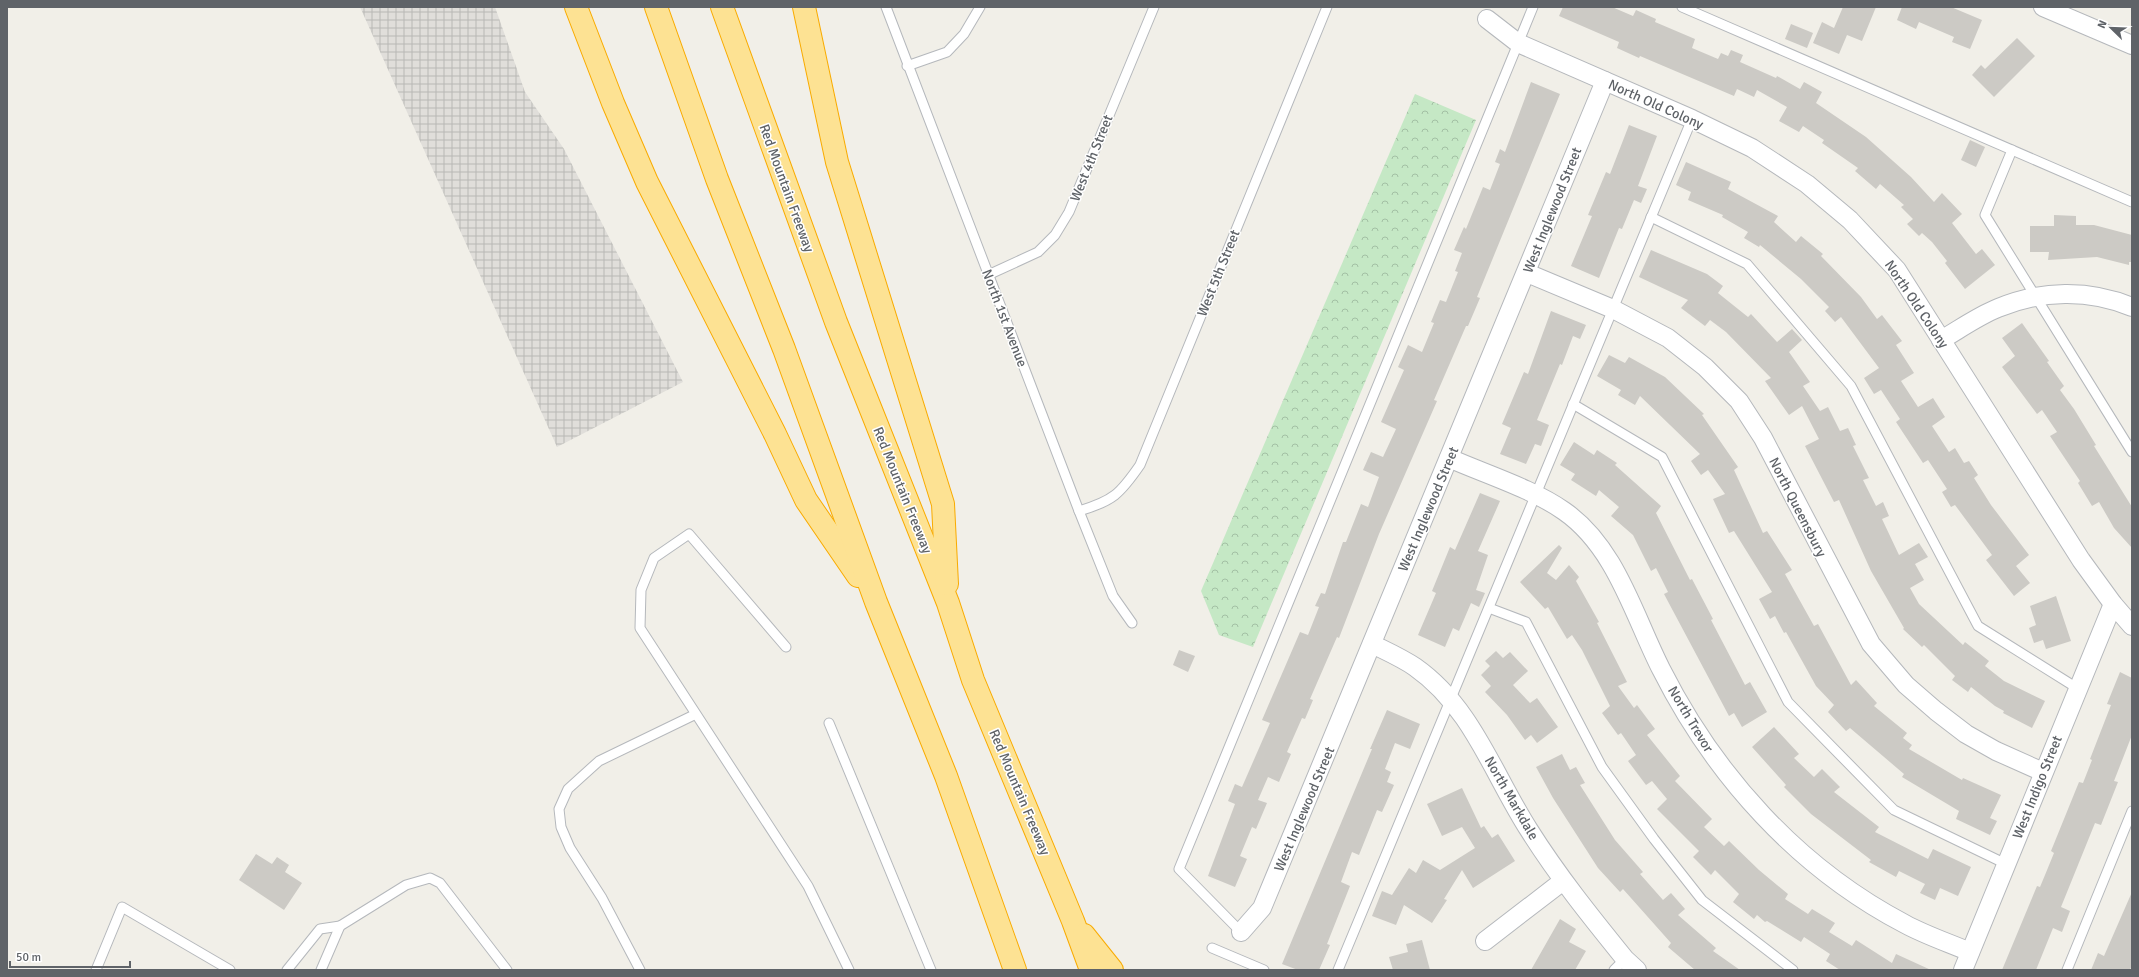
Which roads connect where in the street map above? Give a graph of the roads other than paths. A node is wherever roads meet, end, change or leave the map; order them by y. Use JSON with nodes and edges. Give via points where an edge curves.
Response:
{"nodes":[{"id":1,"x":576,"y":7,"type":"edge"},
{"id":2,"x":656,"y":7,"type":"edge"},
{"id":3,"x":722,"y":7,"type":"edge"},
{"id":4,"x":804,"y":7,"type":"edge"},
{"id":5,"x":886,"y":7,"type":"edge"},
{"id":6,"x":980,"y":7,"type":"edge"},
{"id":7,"x":1154,"y":7,"type":"edge"},
{"id":8,"x":1327,"y":7,"type":"edge"},
{"id":9,"x":1533,"y":7,"type":"edge"},
{"id":10,"x":1682,"y":7,"type":"edge"},
{"id":11,"x":2043,"y":7,"type":"edge"},
{"id":12,"x":2070,"y":12,"type":"edge"},
{"id":13,"x":1487,"y":19,"type":"dead end"},
{"id":14,"x":1518,"y":43,"type":"junction"},
{"id":15,"x":2132,"y":45,"type":"edge"},
{"id":16,"x":907,"y":66,"type":"junction"},
{"id":17,"x":1605,"y":81,"type":"junction"},
{"id":18,"x":1692,"y":119,"type":"junction"},
{"id":19,"x":2012,"y":150,"type":"junction"},
{"id":20,"x":2132,"y":202,"type":"edge"},
{"id":21,"x":1651,"y":217,"type":"junction"},
{"id":22,"x":1527,"y":273,"type":"junction"},
{"id":23,"x":988,"y":275,"type":"junction"},
{"id":24,"x":2035,"y":296,"type":"junction"},
{"id":25,"x":2132,"y":307,"type":"edge"},
{"id":26,"x":1613,"y":309,"type":"junction"},
{"id":27,"x":1941,"y":340,"type":"junction"},
{"id":28,"x":1573,"y":404,"type":"junction"},
{"id":29,"x":2132,"y":452,"type":"edge"},
{"id":30,"x":1449,"y":458,"type":"junction"},
{"id":31,"x":1535,"y":495,"type":"junction"},
{"id":32,"x":1079,"y":511,"type":"junction"},
{"id":33,"x":876,"y":602,"type":"junction"},
{"id":34,"x":948,"y":603,"type":"junction"},
{"id":35,"x":2113,"y":604,"type":"junction"},
{"id":36,"x":1489,"y":608,"type":"junction"},
{"id":37,"x":2132,"y":612,"type":"edge"},
{"id":38,"x":1132,"y":623,"type":"dead end"},
{"id":39,"x":2132,"y":626,"type":"edge"},
{"id":40,"x":1372,"y":644,"type":"junction"},
{"id":41,"x":786,"y":647,"type":"dead end"},
{"id":42,"x":2077,"y":688,"type":"junction"},
{"id":43,"x":1450,"y":700,"type":"junction"},
{"id":44,"x":694,"y":715,"type":"junction"},
{"id":45,"x":829,"y":723,"type":"dead end"},
{"id":46,"x":2043,"y":772,"type":"junction"},
{"id":47,"x":2132,"y":811,"type":"edge"},
{"id":48,"x":2006,"y":864,"type":"junction"},
{"id":49,"x":1563,"y":882,"type":"junction"},
{"id":50,"x":1073,"y":921,"type":"junction"},
{"id":51,"x":340,"y":926,"type":"junction"},
{"id":52,"x":1241,"y":932,"type":"joint"},
{"id":53,"x":1485,"y":941,"type":"dead end"},
{"id":54,"x":1212,"y":948,"type":"dead end"},
{"id":55,"x":1970,"y":952,"type":"junction"},
{"id":56,"x":1626,"y":966,"type":"edge"},
{"id":57,"x":96,"y":970,"type":"edge"},
{"id":58,"x":230,"y":970,"type":"edge"},
{"id":59,"x":287,"y":970,"type":"edge"},
{"id":60,"x":321,"y":970,"type":"edge"},
{"id":61,"x":507,"y":970,"type":"edge"},
{"id":62,"x":640,"y":970,"type":"edge"},
{"id":63,"x":849,"y":970,"type":"edge"},
{"id":64,"x":931,"y":970,"type":"edge"},
{"id":65,"x":1015,"y":970,"type":"edge"},
{"id":66,"x":1091,"y":970,"type":"edge"},
{"id":67,"x":1112,"y":970,"type":"edge"},
{"id":68,"x":1264,"y":970,"type":"edge"},
{"id":69,"x":1338,"y":970,"type":"edge"},
{"id":70,"x":1794,"y":970,"type":"edge"},
{"id":71,"x":1963,"y":970,"type":"edge"},
{"id":72,"x":2067,"y":970,"type":"edge"}],
"edges":[{"from":1,"to":33,"type":"highway","via":[[647,182],[806,500]]},
{"from":2,"to":33,"type":"highway","via":[[717,179],[784,349]]},
{"from":3,"to":34,"type":"highway","name":"Red Mountain Freeway","via":[[834,314]]},
{"from":4,"to":34,"type":"highway","via":[[837,162],[942,504]]},
{"from":5,"to":16,"type":"lane","name":"North 1st Avenue"},
{"from":6,"to":16,"type":"lane","via":[[964,34],[947,52]]},
{"from":7,"to":23,"type":"lane","name":"West 4th Street","via":[[1069,212],[1055,235],[1038,252]]},
{"from":8,"to":32,"type":"lane","name":"West 5th Street","via":[[1140,464],[1123,490],[1102,504]]},
{"from":9,"to":14,"type":"lane"},
{"from":10,"to":19,"type":"lane"},
{"from":11,"to":12,"type":"street"},
{"from":12,"to":15,"type":"street"},
{"from":13,"to":14,"type":"street","name":"North Old Colony"},
{"from":14,"to":17,"type":"street","name":"North Old Colony"},
{"from":14,"to":52,"type":"lane","via":[[1179,869]]},
{"from":16,"to":23,"type":"lane","name":"North 1st Avenue"},
{"from":17,"to":18,"type":"street","name":"North Old Colony"},
{"from":17,"to":22,"type":"street","name":"West Inglewood Street"},
{"from":18,"to":21,"type":"lane"},
{"from":18,"to":27,"type":"street","name":"North Old Colony","via":[[1758,152],[1807,184],[1850,220],[1897,270]]},
{"from":19,"to":20,"type":"lane"},
{"from":19,"to":24,"type":"lane","via":[[1985,215]]},
{"from":21,"to":26,"type":"lane"},
{"from":21,"to":42,"type":"lane","via":[[1748,264],[1851,386],[1978,626]]},
{"from":22,"to":26,"type":"street","name":"North Queensbury"},
{"from":22,"to":30,"type":"street","name":"West Inglewood Street"},
{"from":23,"to":32,"type":"lane","name":"North 1st Avenue"},
{"from":24,"to":25,"type":"street","via":[[2068,293],[2102,296]]},
{"from":24,"to":27,"type":"street","via":[[1997,308]]},
{"from":24,"to":29,"type":"lane"},
{"from":26,"to":28,"type":"lane"},
{"from":26,"to":46,"type":"street","name":"North Queensbury","via":[[1668,338],[1706,367],[1739,401],[1763,438],[1871,644],[1906,685],[1966,734]]},
{"from":27,"to":35,"type":"street","name":"North Old Colony","via":[[2077,553]]},
{"from":28,"to":31,"type":"lane"},
{"from":28,"to":48,"type":"lane","via":[[1662,457],[1788,702],[1894,810]]},
{"from":30,"to":31,"type":"street","name":"North Trevor"},
{"from":30,"to":40,"type":"street","name":"West Inglewood Street"},
{"from":31,"to":36,"type":"lane"},
{"from":31,"to":55,"type":"street","name":"North Trevor","via":[[1565,512],[1587,532],[1610,561],[1662,670],[1698,735],[1737,789],[1775,829],[1852,892],[1906,924]]},
{"from":32,"to":38,"type":"lane","name":"North 1st Avenue","via":[[1113,596]]},
{"from":33,"to":65,"type":"highway","via":[[946,776]]},
{"from":34,"to":50,"type":"highway","name":"Red Mountain Freeway","via":[[973,680]]},
{"from":35,"to":37,"type":"street"},
{"from":35,"to":39,"type":"street","name":"North Old Colony"},
{"from":35,"to":42,"type":"street","name":"West Indigo Street"},
{"from":36,"to":43,"type":"lane"},
{"from":36,"to":70,"type":"lane","via":[[1526,622],[1602,767],[1654,840],[1702,900]]},
{"from":40,"to":43,"type":"street","name":"North Markdale","via":[[1415,667]]},
{"from":40,"to":52,"type":"street","name":"West Inglewood Street","via":[[1262,908]]},
{"from":41,"to":44,"type":"lane","via":[[690,534],[654,558],[641,590],[640,628]]},
{"from":42,"to":46,"type":"street","name":"West Indigo Street"},
{"from":43,"to":49,"type":"street","name":"North Markdale","via":[[1476,734],[1516,809]]},
{"from":43,"to":69,"type":"lane"},
{"from":44,"to":62,"type":"lane","via":[[599,761],[568,789],[559,809],[561,827],[570,848],[602,898]]},
{"from":44,"to":63,"type":"lane","via":[[808,886]]},
{"from":45,"to":64,"type":"lane"},
{"from":46,"to":48,"type":"street","name":"West Indigo Street"},
{"from":47,"to":72,"type":"lane"},
{"from":48,"to":55,"type":"street","name":"West Indigo Street"},
{"from":49,"to":53,"type":"street"},
{"from":49,"to":56,"type":"street","name":"North Markdale"},
{"from":50,"to":66,"type":"highway","name":"Red Mountain Freeway"},
{"from":50,"to":67,"type":"highway"},
{"from":51,"to":59,"type":"lane","via":[[320,929]]},
{"from":51,"to":60,"type":"lane"},
{"from":51,"to":61,"type":"lane","via":[[406,885],[430,878],[440,884]]},
{"from":54,"to":68,"type":"lane"},
{"from":55,"to":71,"type":"street","name":"West Indigo Street"},
{"from":57,"to":58,"type":"lane","via":[[122,907]]}]}
